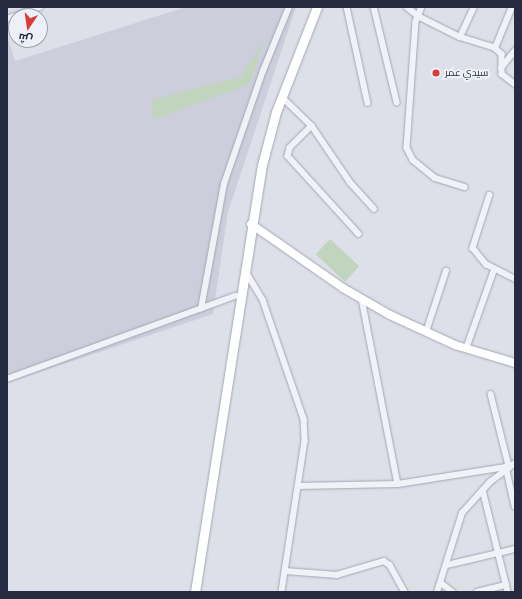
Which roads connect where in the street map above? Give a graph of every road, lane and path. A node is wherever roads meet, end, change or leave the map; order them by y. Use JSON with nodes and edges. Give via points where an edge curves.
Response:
{"nodes":[{"id":1,"x":40,"y":7,"type":"edge"},
{"id":2,"x":289,"y":7,"type":"edge"},
{"id":3,"x":311,"y":7,"type":"edge"},
{"id":4,"x":317,"y":7,"type":"edge"},
{"id":5,"x":346,"y":7,"type":"edge"},
{"id":6,"x":374,"y":7,"type":"edge"},
{"id":7,"x":407,"y":7,"type":"edge"},
{"id":8,"x":422,"y":7,"type":"edge"},
{"id":9,"x":474,"y":7,"type":"edge"},
{"id":10,"x":512,"y":7,"type":"edge"},
{"id":11,"x":418,"y":16,"type":"junction"},
{"id":12,"x":7,"y":18,"type":"edge"},
{"id":13,"x":460,"y":37,"type":"junction"},
{"id":14,"x":495,"y":48,"type":"junction"},
{"id":15,"x":515,"y":51,"type":"edge"},
{"id":16,"x":501,"y":68,"type":"junction"},
{"id":17,"x":515,"y":84,"type":"edge"},
{"id":18,"x":282,"y":97,"type":"junction"},
{"id":19,"x":397,"y":102,"type":"dead end"},
{"id":20,"x":368,"y":103,"type":"dead end"},
{"id":21,"x":312,"y":126,"type":"junction"},
{"id":22,"x":465,"y":187,"type":"dead end"},
{"id":23,"x":490,"y":194,"type":"dead end"},
{"id":24,"x":374,"y":209,"type":"dead end"},
{"id":25,"x":251,"y":224,"type":"junction"},
{"id":26,"x":262,"y":232,"type":"junction"},
{"id":27,"x":359,"y":234,"type":"dead end"},
{"id":28,"x":249,"y":236,"type":"junction"},
{"id":29,"x":245,"y":270,"type":"junction"},
{"id":30,"x":494,"y":270,"type":"junction"},
{"id":31,"x":446,"y":271,"type":"dead end"},
{"id":32,"x":515,"y":279,"type":"edge"},
{"id":33,"x":235,"y":296,"type":"junction"},
{"id":34,"x":362,"y":299,"type":"junction"},
{"id":35,"x":201,"y":309,"type":"junction"},
{"id":36,"x":426,"y":332,"type":"junction"},
{"id":37,"x":466,"y":349,"type":"junction"},
{"id":38,"x":515,"y":364,"type":"edge"},
{"id":39,"x":7,"y":379,"type":"edge"},
{"id":40,"x":491,"y":394,"type":"dead end"},
{"id":41,"x":515,"y":463,"type":"edge"},
{"id":42,"x":508,"y":466,"type":"junction"},
{"id":43,"x":398,"y":484,"type":"junction"},
{"id":44,"x":298,"y":486,"type":"junction"},
{"id":45,"x":483,"y":490,"type":"junction"},
{"id":46,"x":514,"y":492,"type":"edge"},
{"id":47,"x":515,"y":506,"type":"edge"},
{"id":48,"x":515,"y":549,"type":"edge"},
{"id":49,"x":499,"y":553,"type":"junction"},
{"id":50,"x":447,"y":565,"type":"junction"},
{"id":51,"x":285,"y":571,"type":"junction"},
{"id":52,"x":440,"y":583,"type":"junction"},
{"id":53,"x":506,"y":585,"type":"junction"},
{"id":54,"x":189,"y":592,"type":"edge"},
{"id":55,"x":195,"y":592,"type":"edge"},
{"id":56,"x":282,"y":592,"type":"edge"},
{"id":57,"x":405,"y":592,"type":"edge"},
{"id":58,"x":437,"y":592,"type":"edge"},
{"id":59,"x":454,"y":592,"type":"edge"},
{"id":60,"x":477,"y":592,"type":"edge"},
{"id":61,"x":508,"y":592,"type":"edge"}],
"edges":[{"from":1,"to":12,"type":"street"},
{"from":2,"to":35,"type":"street","via":[[263,71],[224,184]]},
{"from":3,"to":33,"type":"main road","via":[[261,144]]},
{"from":4,"to":18,"type":"main road"},
{"from":5,"to":20,"type":"street"},
{"from":6,"to":19,"type":"street"},
{"from":7,"to":11,"type":"street"},
{"from":8,"to":11,"type":"street"},
{"from":9,"to":13,"type":"street"},
{"from":10,"to":14,"type":"street"},
{"from":11,"to":13,"type":"street"},
{"from":11,"to":22,"type":"street","via":[[408,148],[413,160],[435,178]]},
{"from":13,"to":14,"type":"street"},
{"from":14,"to":16,"type":"street","via":[[502,54]]},
{"from":15,"to":16,"type":"street"},
{"from":16,"to":17,"type":"street","via":[[502,74]]},
{"from":18,"to":21,"type":"street"},
{"from":18,"to":25,"type":"main road","via":[[266,147]]},
{"from":21,"to":24,"type":"street","via":[[350,182]]},
{"from":21,"to":27,"type":"street","via":[[290,148],[288,156]]},
{"from":23,"to":30,"type":"street","via":[[473,248]]},
{"from":25,"to":26,"type":"street"},
{"from":25,"to":28,"type":"main road"},
{"from":26,"to":28,"type":"street"},
{"from":26,"to":34,"type":"street"},
{"from":28,"to":29,"type":"main road"},
{"from":29,"to":44,"type":"street","via":[[263,300],[303,412],[305,434]]},
{"from":29,"to":55,"type":"main road"},
{"from":30,"to":32,"type":"street"},
{"from":30,"to":37,"type":"street"},
{"from":31,"to":36,"type":"street"},
{"from":33,"to":35,"type":"street"},
{"from":33,"to":54,"type":"main road"},
{"from":34,"to":36,"type":"street"},
{"from":34,"to":43,"type":"street"},
{"from":35,"to":39,"type":"street"},
{"from":36,"to":37,"type":"street"},
{"from":37,"to":38,"type":"street"},
{"from":40,"to":42,"type":"street"},
{"from":41,"to":42,"type":"street"},
{"from":42,"to":43,"type":"street"},
{"from":42,"to":45,"type":"street"},
{"from":42,"to":46,"type":"street"},
{"from":43,"to":44,"type":"street"},
{"from":44,"to":51,"type":"street"},
{"from":45,"to":49,"type":"street"},
{"from":45,"to":50,"type":"street","via":[[462,513]]},
{"from":46,"to":47,"type":"street"},
{"from":48,"to":49,"type":"street"},
{"from":49,"to":50,"type":"street"},
{"from":49,"to":53,"type":"street"},
{"from":50,"to":52,"type":"street"},
{"from":51,"to":56,"type":"street"},
{"from":51,"to":57,"type":"street","via":[[337,575],[384,561],[390,565]]},
{"from":52,"to":58,"type":"street"},
{"from":52,"to":59,"type":"street"},
{"from":53,"to":60,"type":"street"},
{"from":53,"to":61,"type":"street"}]}
